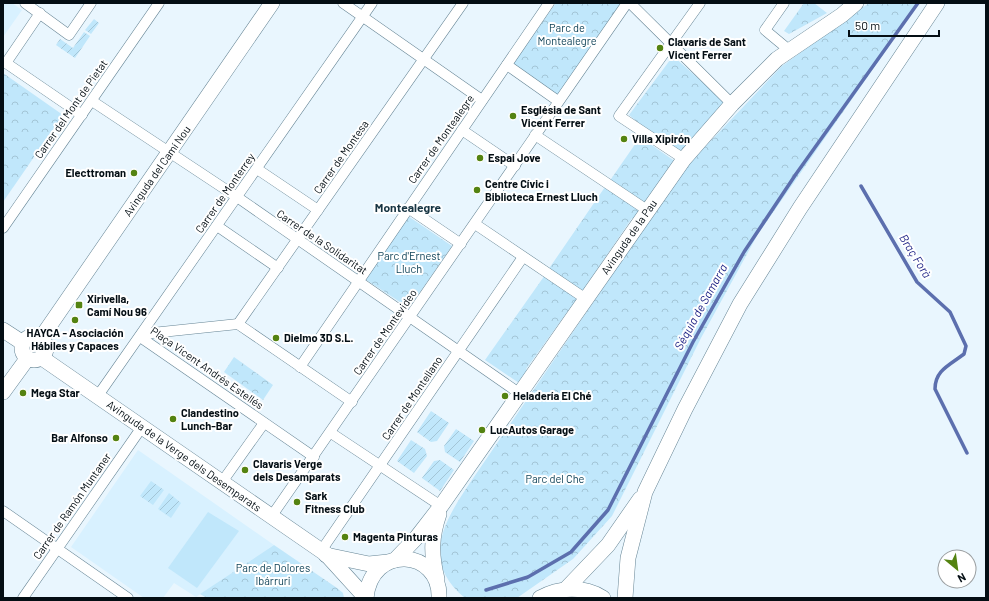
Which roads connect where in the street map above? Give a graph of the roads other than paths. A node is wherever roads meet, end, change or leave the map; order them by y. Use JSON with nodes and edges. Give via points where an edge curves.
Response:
{"nodes":[{"id":1,"x":25,"y":3,"type":"edge"},
{"id":2,"x":91,"y":3,"type":"edge"},
{"id":3,"x":158,"y":3,"type":"edge"},
{"id":4,"x":272,"y":3,"type":"edge"},
{"id":5,"x":343,"y":3,"type":"edge"},
{"id":6,"x":372,"y":3,"type":"edge"},
{"id":7,"x":463,"y":3,"type":"edge"},
{"id":8,"x":549,"y":3,"type":"edge"},
{"id":9,"x":629,"y":3,"type":"edge"},
{"id":10,"x":700,"y":3,"type":"edge"},
{"id":11,"x":784,"y":3,"type":"edge"},
{"id":12,"x":856,"y":3,"type":"edge"},
{"id":13,"x":937,"y":3,"type":"edge"},
{"id":14,"x":40,"y":13,"type":"junction"},
{"id":15,"x":363,"y":17,"type":"junction"},
{"id":16,"x":671,"y":44,"type":"junction"},
{"id":17,"x":789,"y":50,"type":"junction"},
{"id":18,"x":423,"y":59,"type":"junction"},
{"id":19,"x":507,"y":65,"type":"junction"},
{"id":20,"x":482,"y":100,"type":"junction"},
{"id":21,"x":92,"y":101,"type":"junction"},
{"id":22,"x":558,"y":101,"type":"junction"},
{"id":23,"x":732,"y":104,"type":"junction"},
{"id":24,"x":82,"y":115,"type":"junction"},
{"id":25,"x":462,"y":130,"type":"junction"},
{"id":26,"x":535,"y":135,"type":"junction"},
{"id":27,"x":169,"y":153,"type":"junction"},
{"id":28,"x":684,"y":159,"type":"junction"},
{"id":29,"x":515,"y":166,"type":"junction"},
{"id":30,"x":257,"y":169,"type":"junction"},
{"id":31,"x":237,"y":198,"type":"junction"},
{"id":32,"x":408,"y":208,"type":"junction"},
{"id":33,"x":318,"y":210,"type":"junction"},
{"id":34,"x":647,"y":210,"type":"junction"},
{"id":35,"x":474,"y":224,"type":"junction"},
{"id":36,"x":217,"y":226,"type":"junction"},
{"id":37,"x":3,"y":228,"type":"edge"},
{"id":38,"x":298,"y":240,"type":"junction"},
{"id":39,"x":461,"y":244,"type":"junction"},
{"id":40,"x":523,"y":257,"type":"junction"},
{"id":41,"x":278,"y":268,"type":"junction"},
{"id":42,"x":358,"y":281,"type":"junction"},
{"id":43,"x":586,"y":299,"type":"junction"},
{"id":44,"x":411,"y":317,"type":"junction"},
{"id":45,"x":238,"y":324,"type":"junction"},
{"id":46,"x":3,"y":330,"type":"edge"},
{"id":47,"x":140,"y":337,"type":"junction"},
{"id":48,"x":41,"y":338,"type":"junction"},
{"id":49,"x":23,"y":343,"type":"junction"},
{"id":50,"x":459,"y":351,"type":"junction"},
{"id":51,"x":34,"y":358,"type":"junction"},
{"id":52,"x":300,"y":367,"type":"junction"},
{"id":53,"x":3,"y":392,"type":"edge"},
{"id":54,"x":520,"y":393,"type":"junction"},
{"id":55,"x":97,"y":396,"type":"junction"},
{"id":56,"x":352,"y":402,"type":"junction"},
{"id":57,"x":264,"y":423,"type":"junction"},
{"id":58,"x":142,"y":427,"type":"junction"},
{"id":59,"x":331,"y":432,"type":"junction"},
{"id":60,"x":314,"y":457,"type":"junction"},
{"id":61,"x":380,"y":466,"type":"junction"},
{"id":62,"x":222,"y":482,"type":"junction"},
{"id":63,"x":645,"y":492,"type":"junction"},
{"id":64,"x":441,"y":506,"type":"junction"},
{"id":65,"x":3,"y":511,"type":"edge"},
{"id":66,"x":271,"y":517,"type":"junction"},
{"id":67,"x":57,"y":548,"type":"junction"},
{"id":68,"x":323,"y":553,"type":"junction"},
{"id":69,"x":391,"y":561,"type":"junction"},
{"id":70,"x":566,"y":589,"type":"junction"},
{"id":71,"x":442,"y":591,"type":"edge"},
{"id":72,"x":23,"y":598,"type":"edge"},
{"id":73,"x":128,"y":598,"type":"edge"},
{"id":74,"x":366,"y":598,"type":"edge"},
{"id":75,"x":540,"y":598,"type":"edge"},
{"id":76,"x":603,"y":598,"type":"edge"},
{"id":77,"x":625,"y":598,"type":"edge"}],
"edges":[{"from":1,"to":14,"type":"street"},
{"from":2,"to":14,"type":"street","via":[[69,35]]},
{"from":3,"to":21,"type":"street","name":"Carrer del Mont de Pietat"},
{"from":4,"to":27,"type":"street","name":"Avinguda del Camí Nou"},
{"from":5,"to":15,"type":"street"},
{"from":6,"to":15,"type":"street","name":"Carrer de Monterrey"},
{"from":7,"to":18,"type":"street","name":"Carrer de Montesa"},
{"from":8,"to":19,"type":"street","name":"Carrer de Montealegre"},
{"from":9,"to":16,"type":"street"},
{"from":9,"to":22,"type":"street","name":"Carrer de Montevideo"},
{"from":10,"to":16,"type":"street"},
{"from":11,"to":17,"type":"street","via":[[765,30]]},
{"from":12,"to":17,"type":"street","name":"Avinguda de la Pau"},
{"from":13,"to":63,"type":"street","via":[[800,208],[740,304]]},
{"from":14,"to":24,"type":"street","via":[[6,63]]},
{"from":15,"to":18,"type":"street"},
{"from":15,"to":30,"type":"street","name":"Carrer de Monterrey"},
{"from":16,"to":23,"type":"street"},
{"from":16,"to":28,"type":"street","via":[[619,116]]},
{"from":17,"to":23,"type":"street","name":"Avinguda de la Pau"},
{"from":18,"to":20,"type":"street"},
{"from":18,"to":33,"type":"street","name":"Carrer de Montesa"},
{"from":19,"to":20,"type":"street","name":"Carrer de Montealegre"},
{"from":19,"to":22,"type":"street"},
{"from":20,"to":25,"type":"street","name":"Carrer de Montealegre"},
{"from":21,"to":24,"type":"street","name":"Carrer del Mont de Pietat"},
{"from":21,"to":27,"type":"street","name":"Carrer de la Solidaritat"},
{"from":22,"to":26,"type":"street","name":"Carrer de Montevideo"},
{"from":23,"to":28,"type":"street","name":"Avinguda de la Pau"},
{"from":24,"to":37,"type":"street","name":"Carrer del Mont de Pietat"},
{"from":25,"to":29,"type":"street"},
{"from":25,"to":32,"type":"street","name":"Carrer de Montealegre"},
{"from":26,"to":29,"type":"street","name":"Carrer de Montevideo"},
{"from":26,"to":34,"type":"street"},
{"from":27,"to":31,"type":"street","name":"Carrer de la Solidaritat"},
{"from":27,"to":48,"type":"street","name":"Avinguda del Camí Nou"},
{"from":28,"to":34,"type":"street","name":"Avinguda de la Pau"},
{"from":29,"to":35,"type":"street","name":"Carrer de Montevideo"},
{"from":30,"to":31,"type":"street","name":"Carrer de Monterrey"},
{"from":30,"to":33,"type":"street"},
{"from":31,"to":36,"type":"street","name":"Carrer de Monterrey"},
{"from":31,"to":38,"type":"street","name":"Carrer de la Solidaritat"},
{"from":32,"to":39,"type":"street"},
{"from":32,"to":42,"type":"street","name":"Carrer de Montealegre"},
{"from":33,"to":38,"type":"street","name":"Carrer de Montesa"},
{"from":34,"to":43,"type":"street","name":"Avinguda de la Pau"},
{"from":35,"to":39,"type":"street","name":"Carrer de Montevideo"},
{"from":35,"to":40,"type":"street"},
{"from":36,"to":41,"type":"street"},
{"from":36,"to":47,"type":"street","name":"Carrer de Monterrey"},
{"from":38,"to":41,"type":"street","name":"Carrer de Montesa"},
{"from":38,"to":42,"type":"street","name":"Carrer de la Solidaritat"},
{"from":39,"to":44,"type":"street","name":"Carrer de Montevideo"},
{"from":40,"to":43,"type":"street"},
{"from":40,"to":50,"type":"street","name":"Carrer de Montellano"},
{"from":41,"to":45,"type":"street","name":"Carrer de Montesa"},
{"from":42,"to":44,"type":"street","name":"Carrer de la Solidaritat"},
{"from":42,"to":52,"type":"street","name":"Carrer de Montealegre"},
{"from":43,"to":54,"type":"street","name":"Avinguda de la Pau"},
{"from":44,"to":50,"type":"street","name":"Carrer de la Solidaritat"},
{"from":44,"to":56,"type":"street","name":"Carrer de Montevideo"},
{"from":45,"to":47,"type":"street","name":"Plaça Vicent Andrés Estellés","via":[[152,333]]},
{"from":45,"to":52,"type":"street"},
{"from":46,"to":49,"type":"street"},
{"from":47,"to":55,"type":"street","name":"Carrer de Monterrey"},
{"from":47,"to":57,"type":"street","name":"Plaça Vicent Andrés Estellés"},
{"from":48,"to":49,"type":"street","via":[[32,336]]},
{"from":48,"to":51,"type":"street","via":[[46,351]]},
{"from":49,"to":51,"type":"street","via":[[22,351]]},
{"from":50,"to":54,"type":"street","name":"Carrer de la Solidaritat"},
{"from":50,"to":61,"type":"street","name":"Carrer de Montellano"},
{"from":51,"to":53,"type":"street"},
{"from":51,"to":55,"type":"street","name":"Avinguda de la Verge dels Desemparats"},
{"from":52,"to":56,"type":"street"},
{"from":54,"to":64,"type":"street","name":"Avinguda de la Pau"},
{"from":55,"to":58,"type":"street","name":"Avinguda de la Verge dels Desemparats"},
{"from":56,"to":59,"type":"street","name":"Carrer de Montevideo"},
{"from":57,"to":60,"type":"street","name":"Plaça Vicent Andrés Estellés"},
{"from":57,"to":62,"type":"street"},
{"from":58,"to":62,"type":"street","name":"Avinguda de la Verge dels Desemparats"},
{"from":58,"to":67,"type":"street","name":"Carrer de Ramón Muntaner"},
{"from":59,"to":60,"type":"street","name":"Carrer de Montevideo"},
{"from":59,"to":61,"type":"street"},
{"from":60,"to":66,"type":"street","name":"Carrer de Montevideo"},
{"from":61,"to":64,"type":"street"},
{"from":61,"to":68,"type":"street","name":"Carrer de Montellano"},
{"from":62,"to":66,"type":"street","name":"Avinguda de la Verge dels Desemparats"},
{"from":63,"to":70,"type":"street","via":[[608,545]]},
{"from":63,"to":77,"type":"street","via":[[628,558]]},
{"from":64,"to":69,"type":"street","name":"Avinguda de la Pau","via":[[418,538]]},
{"from":64,"to":71,"type":"street","name":"Avinguda de la Pau","via":[[431,544],[432,558]]},
{"from":65,"to":67,"type":"street"},
{"from":66,"to":68,"type":"street","name":"Avinguda de la Verge dels Desemparats"},
{"from":67,"to":72,"type":"street","name":"Carrer de Ramón Muntaner"},
{"from":67,"to":73,"type":"street"},
{"from":68,"to":69,"type":"street","name":"Avinguda de la Verge dels Desemparats","via":[[369,564]]},
{"from":68,"to":74,"type":"street","name":"Avinguda de la Verge dels Desemparats"},
{"from":69,"to":71,"type":"street","name":"Avinguda de la Verge dels Desemparats","via":[[407,559],[419,562],[430,569]]},
{"from":69,"to":74,"type":"street","name":"Avinguda de la Pau","via":[[378,568],[371,577]]},
{"from":70,"to":75,"type":"street","via":[[548,593]]},
{"from":70,"to":76,"type":"street","via":[[582,590]]}]}
